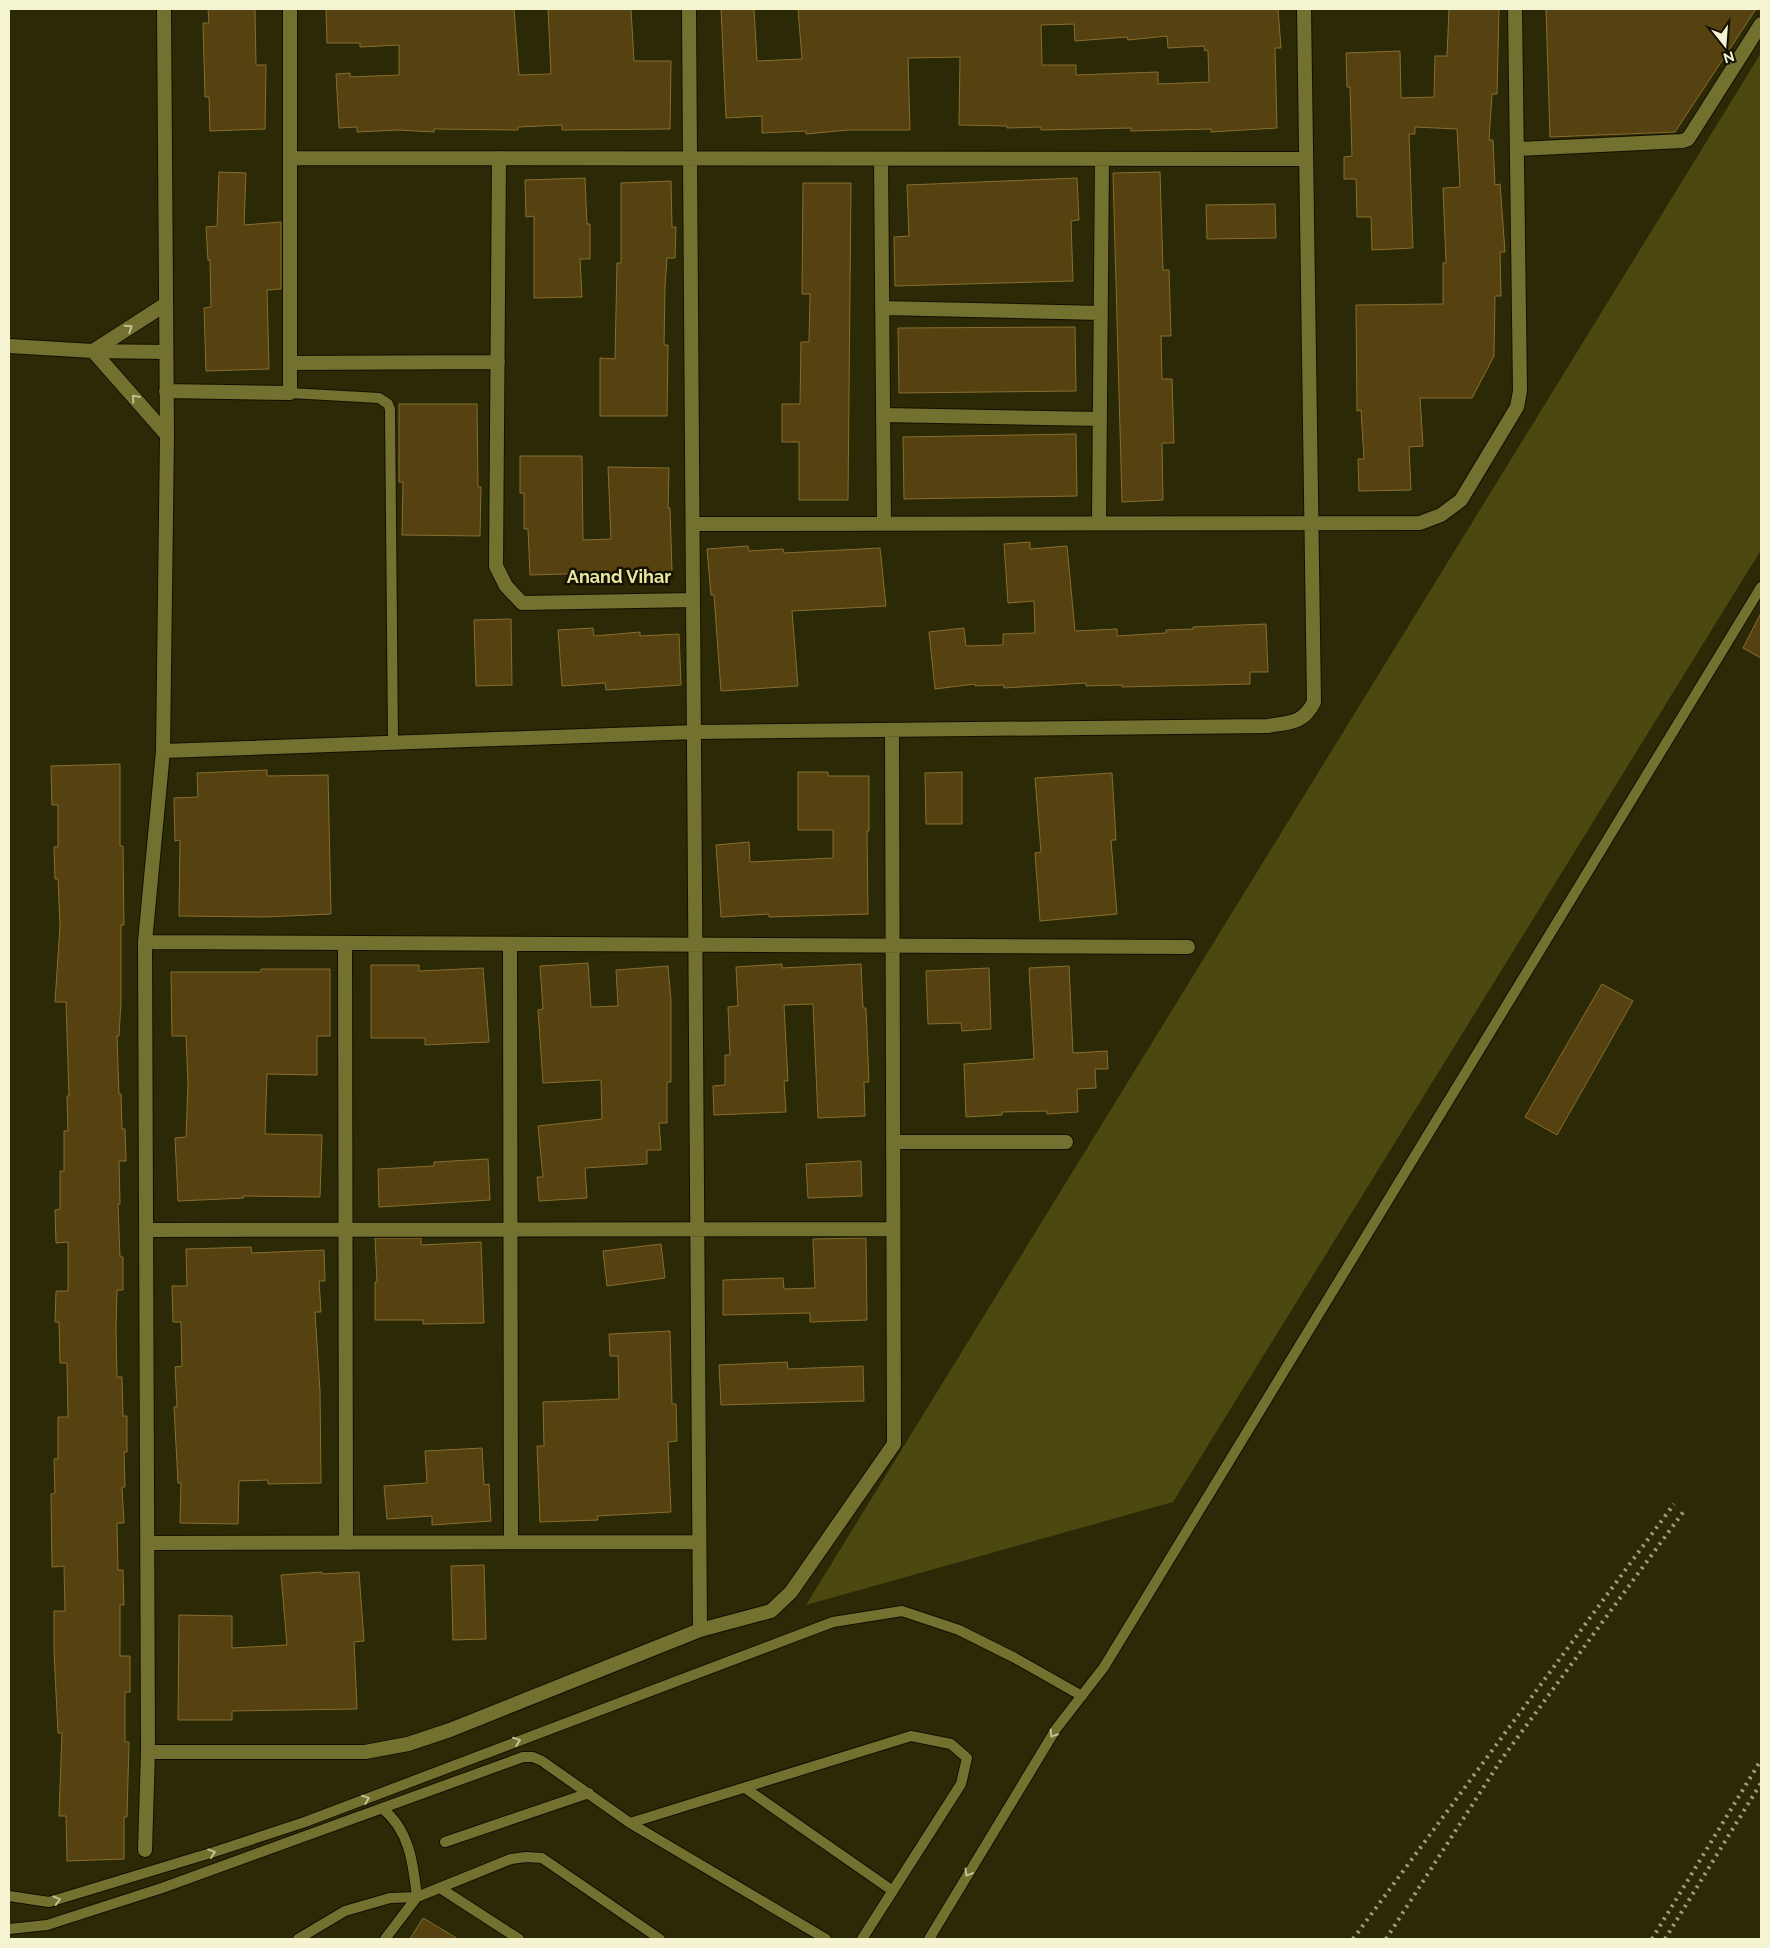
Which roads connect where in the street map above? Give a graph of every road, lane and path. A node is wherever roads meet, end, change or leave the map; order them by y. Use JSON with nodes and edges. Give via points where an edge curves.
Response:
{"nodes":[{"id":1,"x":164,"y":9,"type":"edge"},
{"id":2,"x":290,"y":9,"type":"edge"},
{"id":3,"x":689,"y":9,"type":"edge"},
{"id":4,"x":1304,"y":9,"type":"edge"},
{"id":5,"x":1515,"y":9,"type":"edge"},
{"id":6,"x":1761,"y":24,"type":"edge"},
{"id":7,"x":1517,"y":149,"type":"junction"},
{"id":8,"x":290,"y":158,"type":"junction"},
{"id":9,"x":499,"y":158,"type":"junction"},
{"id":10,"x":690,"y":158,"type":"junction"},
{"id":11,"x":881,"y":158,"type":"junction"},
{"id":12,"x":1102,"y":159,"type":"junction"},
{"id":13,"x":1305,"y":159,"type":"junction"},
{"id":14,"x":166,"y":304,"type":"junction"},
{"id":15,"x":882,"y":308,"type":"junction"},
{"id":16,"x":1101,"y":313,"type":"junction"},
{"id":17,"x":9,"y":346,"type":"edge"},
{"id":18,"x":93,"y":351,"type":"junction"},
{"id":19,"x":166,"y":352,"type":"junction"},
{"id":20,"x":498,"y":362,"type":"junction"},
{"id":21,"x":290,"y":364,"type":"junction"},
{"id":22,"x":166,"y":391,"type":"junction"},
{"id":23,"x":290,"y":393,"type":"junction"},
{"id":24,"x":883,"y":415,"type":"junction"},
{"id":25,"x":1100,"y":418,"type":"junction"},
{"id":26,"x":167,"y":435,"type":"junction"},
{"id":27,"x":1099,"y":522,"type":"junction"},
{"id":28,"x":1311,"y":522,"type":"junction"},
{"id":29,"x":693,"y":524,"type":"junction"},
{"id":30,"x":884,"y":524,"type":"junction"},
{"id":31,"x":1761,"y":587,"type":"edge"},
{"id":32,"x":693,"y":600,"type":"junction"},
{"id":33,"x":892,"y":730,"type":"junction"},
{"id":34,"x":694,"y":732,"type":"junction"},
{"id":35,"x":393,"y":741,"type":"junction"},
{"id":36,"x":163,"y":751,"type":"junction"},
{"id":37,"x":145,"y":942,"type":"junction"},
{"id":38,"x":345,"y":943,"type":"junction"},
{"id":39,"x":510,"y":944,"type":"junction"},
{"id":40,"x":696,"y":944,"type":"junction"},
{"id":41,"x":892,"y":945,"type":"junction"},
{"id":42,"x":1188,"y":947,"type":"dead end"},
{"id":43,"x":893,"y":1142,"type":"junction"},
{"id":44,"x":1066,"y":1142,"type":"dead end"},
{"id":45,"x":511,"y":1229,"type":"junction"},
{"id":46,"x":697,"y":1229,"type":"junction"},
{"id":47,"x":893,"y":1229,"type":"junction"},
{"id":48,"x":147,"y":1230,"type":"junction"},
{"id":49,"x":346,"y":1230,"type":"junction"},
{"id":50,"x":511,"y":1542,"type":"junction"},
{"id":51,"x":699,"y":1542,"type":"junction"},
{"id":52,"x":148,"y":1543,"type":"junction"},
{"id":53,"x":346,"y":1543,"type":"junction"},
{"id":54,"x":700,"y":1630,"type":"junction"},
{"id":55,"x":1082,"y":1696,"type":"junction"},
{"id":56,"x":148,"y":1752,"type":"junction"},
{"id":57,"x":745,"y":1788,"type":"junction"},
{"id":58,"x":589,"y":1793,"type":"junction"},
{"id":59,"x":382,"y":1808,"type":"junction"},
{"id":60,"x":630,"y":1823,"type":"junction"},
{"id":61,"x":445,"y":1842,"type":"dead end"},
{"id":62,"x":145,"y":1850,"type":"dead end"},
{"id":63,"x":440,"y":1888,"type":"junction"},
{"id":64,"x":893,"y":1891,"type":"junction"},
{"id":65,"x":9,"y":1896,"type":"edge"},
{"id":66,"x":417,"y":1897,"type":"junction"},
{"id":67,"x":9,"y":1929,"type":"edge"},
{"id":68,"x":298,"y":1939,"type":"edge"},
{"id":69,"x":385,"y":1939,"type":"edge"},
{"id":70,"x":518,"y":1939,"type":"edge"},
{"id":71,"x":660,"y":1939,"type":"edge"},
{"id":72,"x":826,"y":1939,"type":"edge"},
{"id":73,"x":862,"y":1939,"type":"edge"},
{"id":74,"x":929,"y":1939,"type":"edge"}],
"edges":[{"from":1,"to":14,"type":"street"},
{"from":2,"to":8,"type":"street"},
{"from":3,"to":10,"type":"street"},
{"from":4,"to":13,"type":"street"},
{"from":5,"to":7,"type":"street"},
{"from":6,"to":7,"type":"street","via":[[1688,139]]},
{"from":7,"to":28,"type":"street","via":[[1520,371],[1517,407],[1461,500],[1441,515],[1420,523]]},
{"from":8,"to":9,"type":"street"},
{"from":8,"to":21,"type":"street"},
{"from":9,"to":10,"type":"street"},
{"from":9,"to":20,"type":"street"},
{"from":10,"to":11,"type":"street"},
{"from":10,"to":29,"type":"street"},
{"from":11,"to":12,"type":"street"},
{"from":11,"to":15,"type":"street"},
{"from":12,"to":13,"type":"street"},
{"from":12,"to":16,"type":"street"},
{"from":13,"to":28,"type":"street"},
{"from":18,"to":14,"type":"street","one_way":true},
{"from":14,"to":19,"type":"street"},
{"from":15,"to":16,"type":"street"},
{"from":15,"to":24,"type":"street"},
{"from":16,"to":25,"type":"street"},
{"from":17,"to":18,"type":"street"},
{"from":18,"to":19,"type":"street"},
{"from":26,"to":18,"type":"street","one_way":true},
{"from":19,"to":22,"type":"street"},
{"from":20,"to":21,"type":"street"},
{"from":20,"to":32,"type":"street","via":[[496,566],[506,586],[522,603]]},
{"from":21,"to":23,"type":"street"},
{"from":22,"to":23,"type":"street"},
{"from":22,"to":26,"type":"street"},
{"from":23,"to":35,"type":"lane","via":[[379,398],[390,409]]},
{"from":24,"to":25,"type":"street"},
{"from":24,"to":30,"type":"street"},
{"from":25,"to":27,"type":"street"},
{"from":26,"to":36,"type":"street"},
{"from":27,"to":28,"type":"street"},
{"from":27,"to":30,"type":"street"},
{"from":28,"to":33,"type":"street","via":[[1314,702],[1301,720],[1268,726]]},
{"from":29,"to":30,"type":"street"},
{"from":29,"to":32,"type":"street"},
{"from":31,"to":55,"type":"lane","via":[[1104,1667]]},
{"from":32,"to":34,"type":"street"},
{"from":33,"to":34,"type":"street"},
{"from":33,"to":41,"type":"street"},
{"from":34,"to":35,"type":"street"},
{"from":34,"to":40,"type":"street"},
{"from":35,"to":36,"type":"street"},
{"from":36,"to":37,"type":"street"},
{"from":37,"to":38,"type":"street"},
{"from":37,"to":48,"type":"street"},
{"from":38,"to":39,"type":"street"},
{"from":38,"to":49,"type":"street"},
{"from":39,"to":40,"type":"street"},
{"from":39,"to":45,"type":"street"},
{"from":40,"to":41,"type":"street"},
{"from":40,"to":46,"type":"street"},
{"from":41,"to":42,"type":"street"},
{"from":41,"to":43,"type":"street"},
{"from":43,"to":44,"type":"street"},
{"from":43,"to":47,"type":"street"},
{"from":45,"to":46,"type":"street"},
{"from":45,"to":49,"type":"street"},
{"from":45,"to":50,"type":"street"},
{"from":46,"to":47,"type":"street"},
{"from":46,"to":51,"type":"street"},
{"from":47,"to":54,"type":"street","via":[[894,1444],[783,1602],[771,1611]]},
{"from":48,"to":49,"type":"street"},
{"from":48,"to":52,"type":"street"},
{"from":49,"to":53,"type":"street"},
{"from":50,"to":51,"type":"street"},
{"from":50,"to":53,"type":"street"},
{"from":51,"to":54,"type":"street"},
{"from":52,"to":53,"type":"street"},
{"from":52,"to":56,"type":"street"},
{"from":54,"to":56,"type":"street","via":[[408,1744],[365,1752]]},
{"from":65,"to":55,"type":"lane","one_way":true,"via":[[49,1902],[305,1822],[833,1622],[902,1611],[959,1630]]},
{"from":55,"to":74,"type":"lane","one_way":true,"via":[[1056,1729]]},
{"from":56,"to":62,"type":"street"},
{"from":57,"to":60,"type":"lane"},
{"from":57,"to":64,"type":"lane"},
{"from":57,"to":64,"type":"lane","via":[[911,1736],[951,1744],[967,1758],[961,1784]]},
{"from":58,"to":59,"type":"lane","via":[[542,1761],[523,1757]]},
{"from":58,"to":60,"type":"lane"},
{"from":58,"to":61,"type":"lane"},
{"from":59,"to":66,"type":"lane","via":[[397,1823],[408,1843]]},
{"from":59,"to":67,"type":"lane","via":[[162,1888],[46,1925]]},
{"from":60,"to":72,"type":"lane"},
{"from":63,"to":66,"type":"lane"},
{"from":63,"to":70,"type":"lane"},
{"from":63,"to":71,"type":"lane","via":[[511,1859],[542,1858]]},
{"from":64,"to":73,"type":"lane"},
{"from":66,"to":68,"type":"lane","via":[[390,1898],[346,1911]]},
{"from":66,"to":69,"type":"lane"}]}
